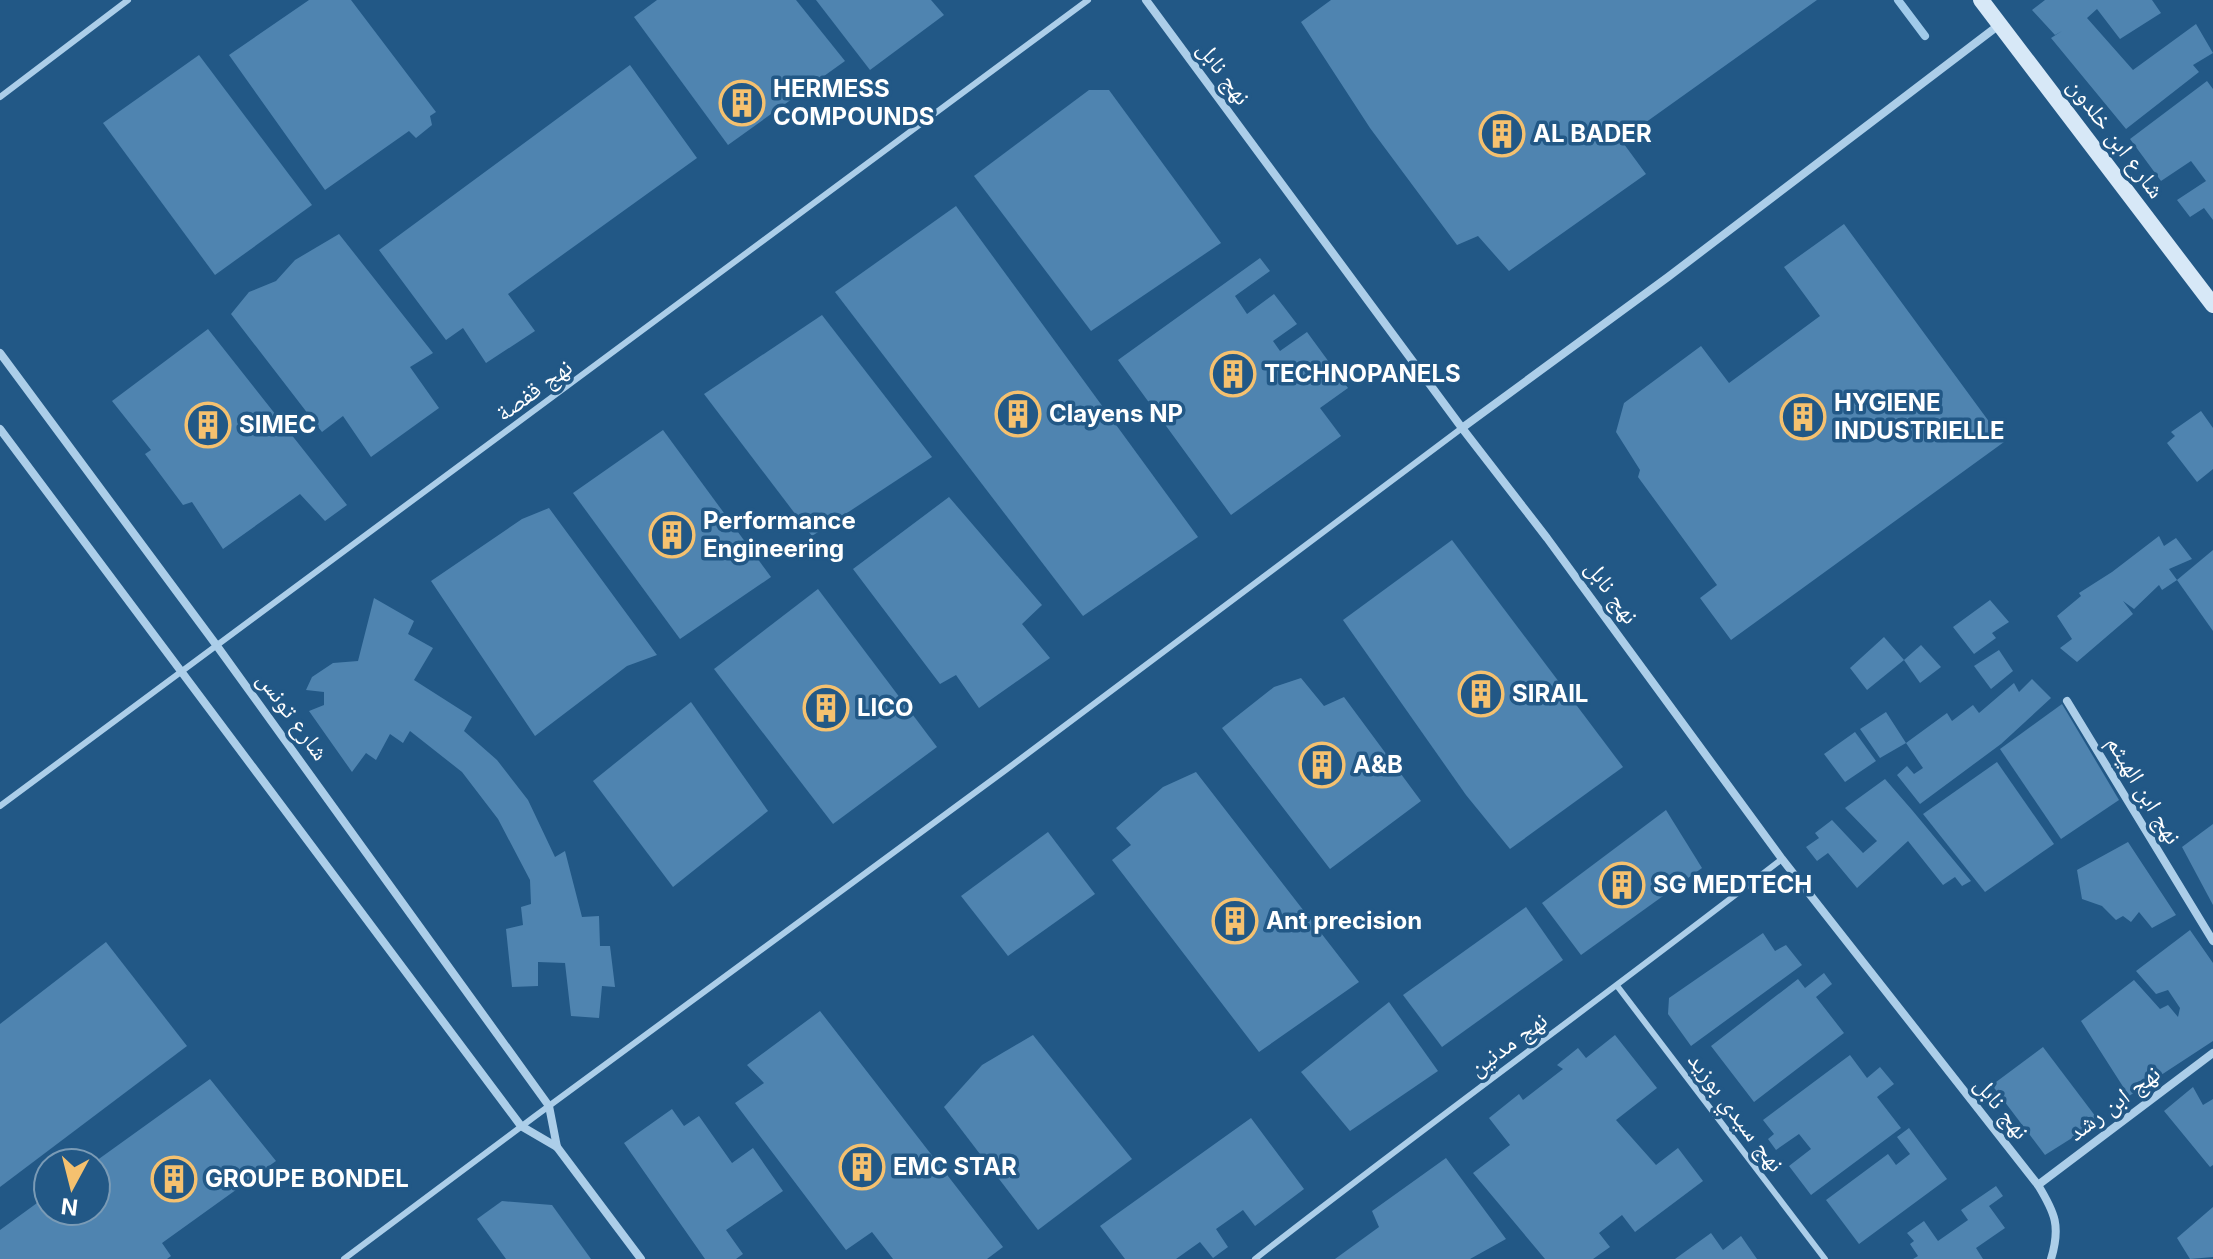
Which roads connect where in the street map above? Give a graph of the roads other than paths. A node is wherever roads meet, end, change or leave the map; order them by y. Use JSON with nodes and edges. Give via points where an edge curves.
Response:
{"nodes":[{"id":1,"x":128,"y":0,"type":"edge"},
{"id":2,"x":1088,"y":0,"type":"edge"},
{"id":3,"x":1146,"y":0,"type":"edge"},
{"id":4,"x":1981,"y":0,"type":"edge"},
{"id":5,"x":1999,"y":25,"type":"junction"},
{"id":6,"x":0,"y":97,"type":"edge"},
{"id":7,"x":2213,"y":305,"type":"edge"},
{"id":8,"x":0,"y":353,"type":"edge"},
{"id":9,"x":1462,"y":428,"type":"junction"},
{"id":10,"x":0,"y":429,"type":"edge"},
{"id":11,"x":217,"y":646,"type":"junction"},
{"id":12,"x":180,"y":670,"type":"junction"},
{"id":13,"x":2067,"y":701,"type":"dead end"},
{"id":14,"x":0,"y":806,"type":"edge"},
{"id":15,"x":1782,"y":859,"type":"junction"},
{"id":16,"x":2213,"y":941,"type":"edge"},
{"id":17,"x":1618,"y":987,"type":"junction"},
{"id":18,"x":2213,"y":1053,"type":"edge"},
{"id":19,"x":549,"y":1106,"type":"junction"},
{"id":20,"x":521,"y":1126,"type":"junction"},
{"id":21,"x":557,"y":1147,"type":"junction"},
{"id":22,"x":2038,"y":1185,"type":"junction"},
{"id":23,"x":344,"y":1259,"type":"edge"},
{"id":24,"x":641,"y":1259,"type":"edge"},
{"id":25,"x":1255,"y":1259,"type":"edge"},
{"id":26,"x":1825,"y":1259,"type":"edge"},
{"id":27,"x":2051,"y":1259,"type":"edge"}],
"edges":[{"from":1,"to":6,"type":"lane"},
{"from":2,"to":11,"type":"lane","name":"نهج قفصة"},
{"from":3,"to":9,"type":"street","name":"نهج نابل"},
{"from":4,"to":5,"type":"street","name":"شارع ابن خلدون"},
{"from":5,"to":7,"type":"street","name":"شارع ابن خلدون"},
{"from":5,"to":9,"type":"street"},
{"from":8,"to":11,"type":"street","name":"شارع تونس"},
{"from":9,"to":15,"type":"street","name":"نهج نابل"},
{"from":9,"to":19,"type":"lane"},
{"from":10,"to":12,"type":"street"},
{"from":11,"to":12,"type":"lane","name":"نهج قفصة"},
{"from":11,"to":19,"type":"street","name":"شارع تونس"},
{"from":12,"to":14,"type":"lane","name":"نهج قفصة"},
{"from":12,"to":20,"type":"street"},
{"from":13,"to":16,"type":"street","name":"نهج ابن الهيثم"},
{"from":15,"to":17,"type":"lane","name":"نهج مدنين"},
{"from":15,"to":22,"type":"street","name":"نهج نابل"},
{"from":17,"to":25,"type":"lane","name":"نهج مدنين"},
{"from":17,"to":26,"type":"lane","name":"نهج سيدي بوزيد"},
{"from":18,"to":22,"type":"street","name":"نهج ابن رشد"},
{"from":19,"to":20,"type":"lane"},
{"from":19,"to":21,"type":"street"},
{"from":20,"to":21,"type":"street"},
{"from":20,"to":23,"type":"lane"},
{"from":21,"to":24,"type":"street"},
{"from":22,"to":27,"type":"street","name":"نهج نابل","via":[[2056,1221]]}]}
